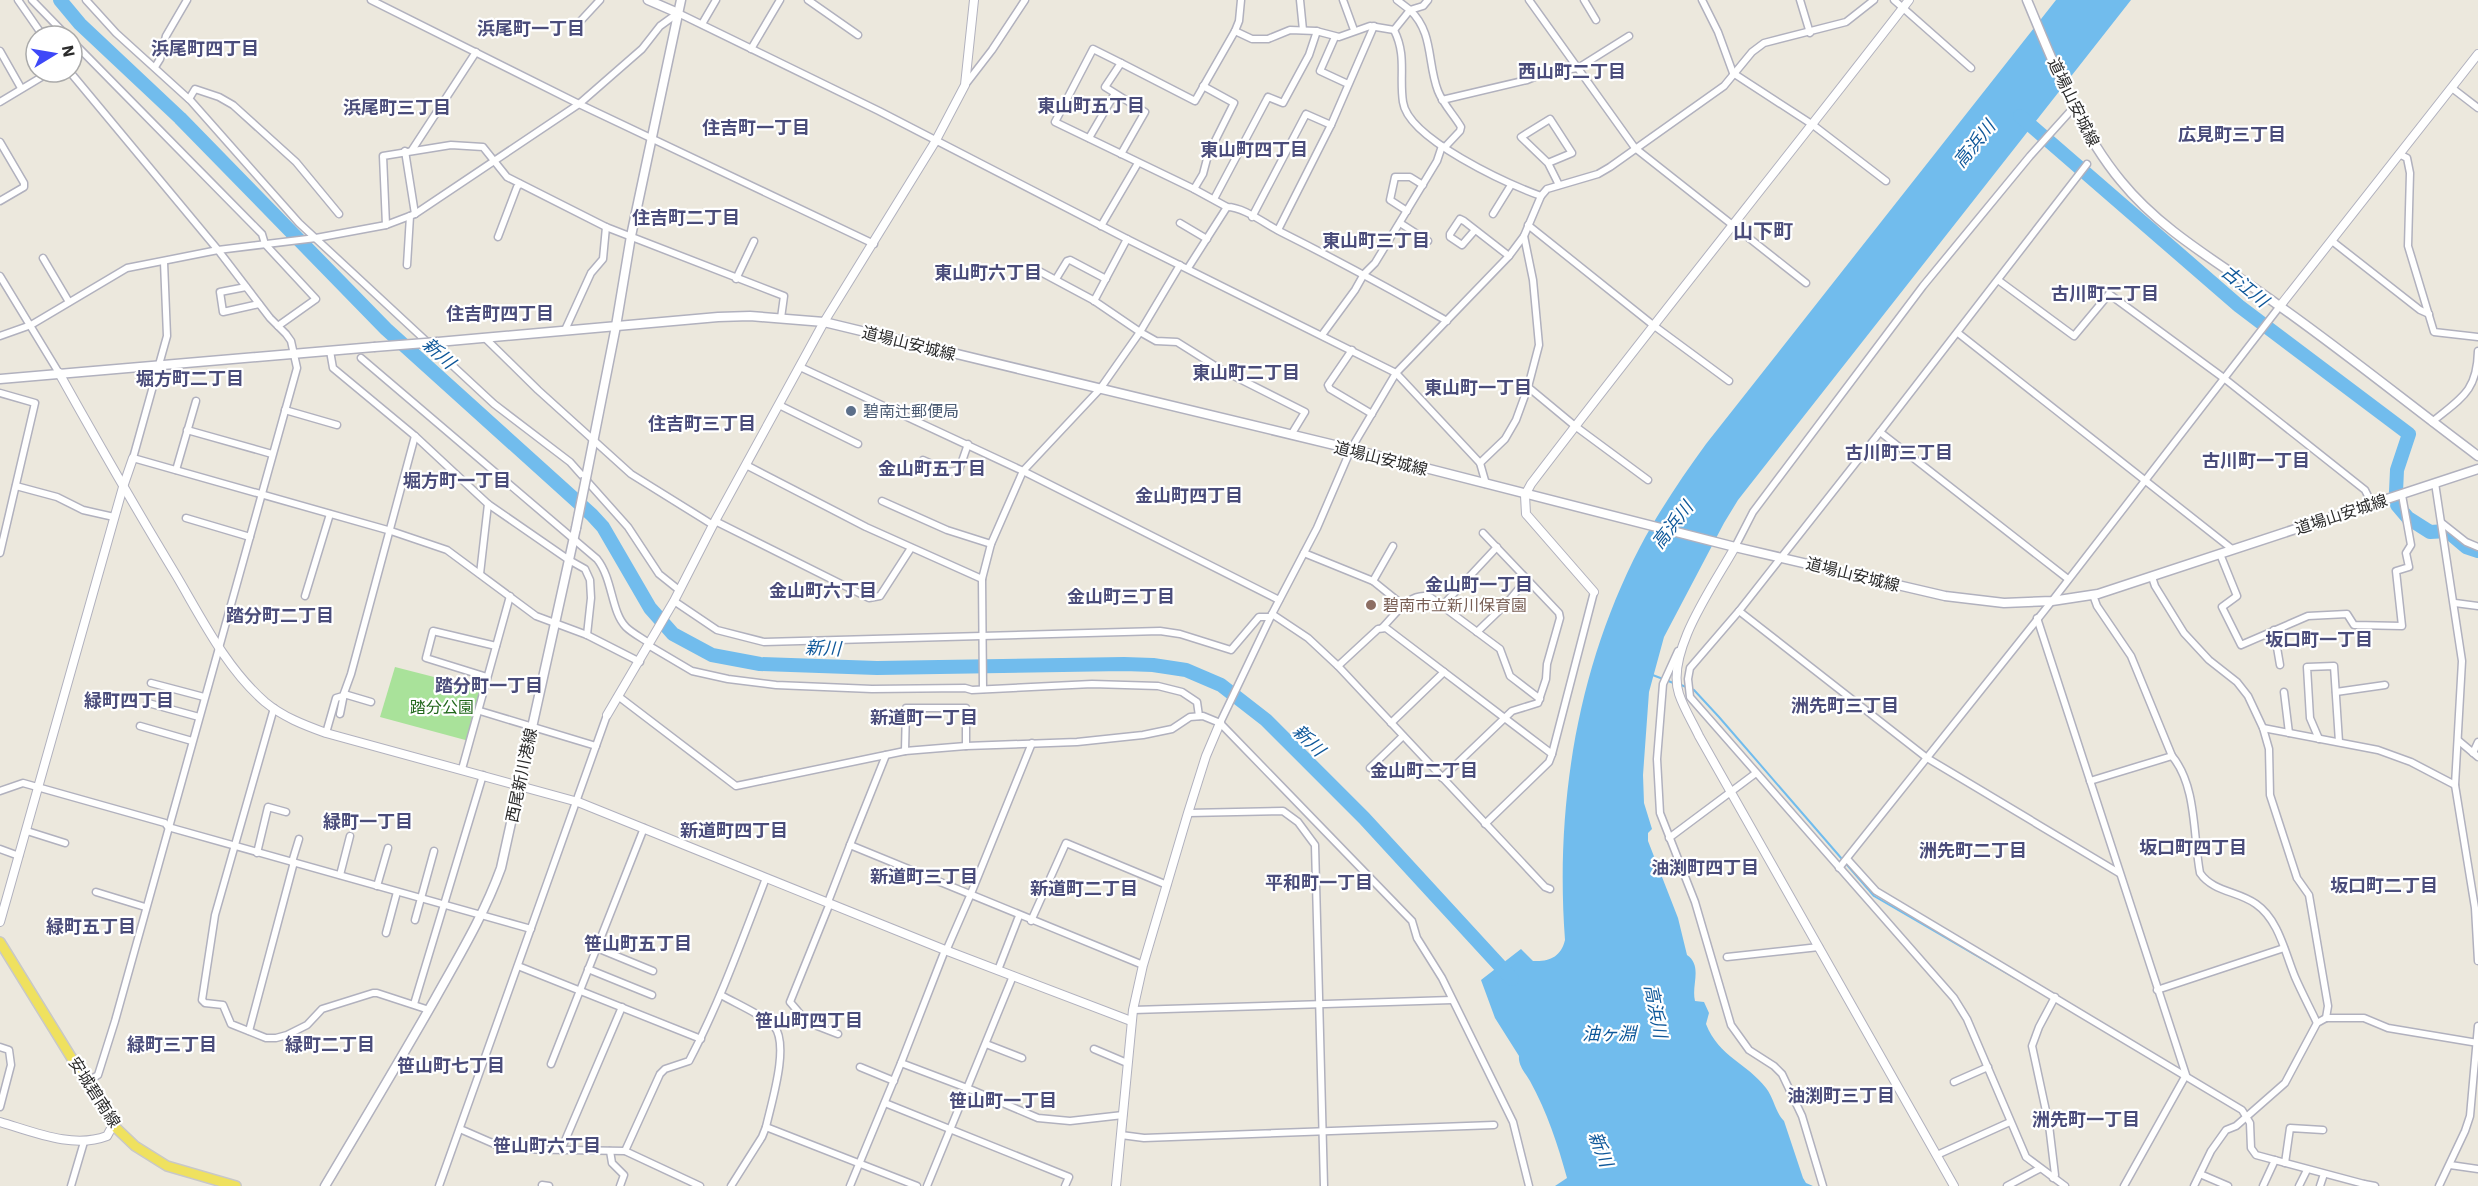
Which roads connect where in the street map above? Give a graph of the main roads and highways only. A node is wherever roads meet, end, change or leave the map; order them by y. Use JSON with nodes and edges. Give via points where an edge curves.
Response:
{"nodes":[{"id":1,"x":648,"y":0,"type":"edge"},
{"id":2,"x":681,"y":0,"type":"edge"},
{"id":3,"x":2027,"y":0,"type":"edge"},
{"id":4,"x":678,"y":13,"type":"junction"},
{"id":5,"x":616,"y":326,"type":"junction"},
{"id":6,"x":0,"y":379,"type":"edge"},
{"id":7,"x":2478,"y":456,"type":"edge"},
{"id":8,"x":2478,"y":469,"type":"edge"},
{"id":9,"x":0,"y":942,"type":"edge"},
{"id":10,"x":236,"y":1186,"type":"edge"},
{"id":11,"x":325,"y":1186,"type":"edge"}],
"edges":[{"from":1,"to":4,"type":"main road"},
{"from":2,"to":4,"type":"main road"},
{"from":3,"to":7,"type":"main road","name":"道場山安城線","via":[[2073,103],[2098,150],[2122,183],[2169,229],[2280,306]]},
{"from":4,"to":5,"type":"main road"},
{"from":5,"to":6,"type":"main road","name":"道場山安城線","bridge":true},
{"from":5,"to":8,"type":"main road","name":"道場山安城線","via":[[718,317],[825,322],[1735,547],[1983,602],[2052,602],[2093,595]]},
{"from":5,"to":11,"type":"main road","name":"西尾新川港線","bridge":true,"via":[[501,868],[482,915],[407,1051]]},
{"from":9,"to":10,"type":"main road","name":"安城碧南線","via":[[113,1125],[135,1146],[167,1166]]}]}
